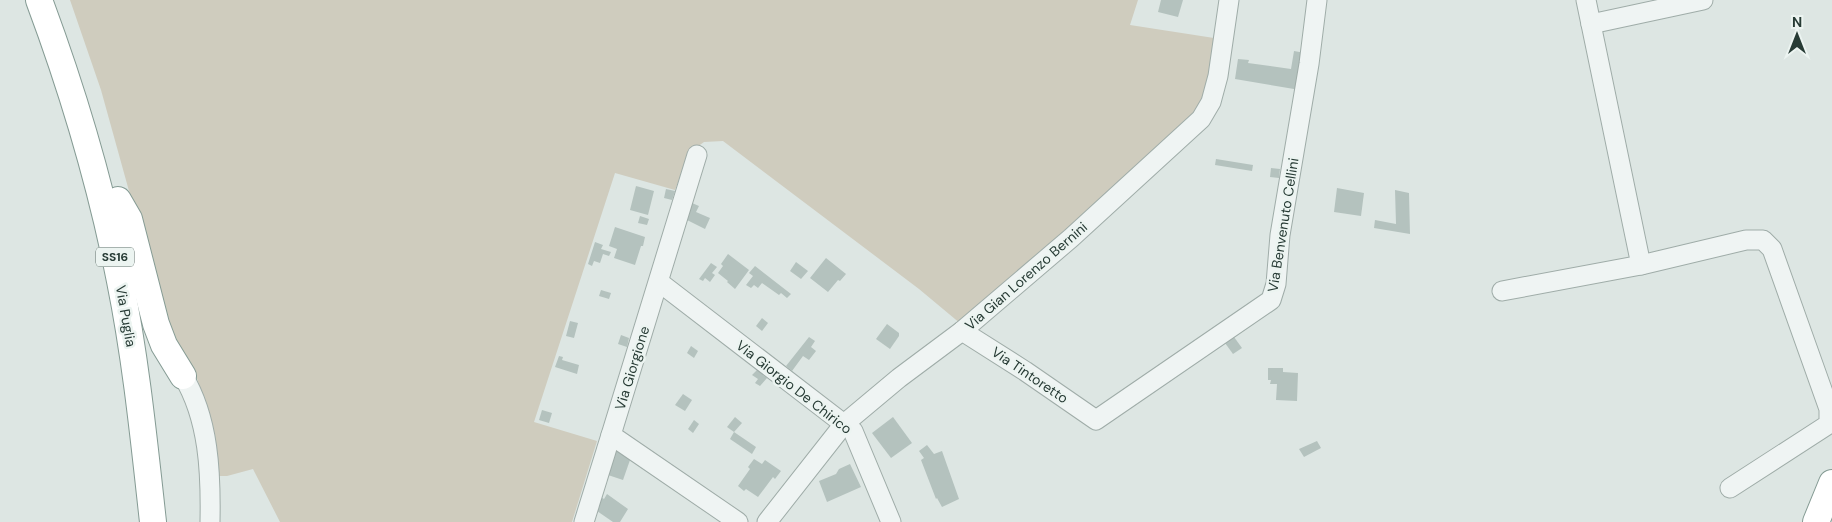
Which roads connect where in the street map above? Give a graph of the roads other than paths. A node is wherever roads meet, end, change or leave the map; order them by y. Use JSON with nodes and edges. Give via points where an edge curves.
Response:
{"nodes":[{"id":1,"x":39,"y":0,"type":"edge"},
{"id":2,"x":58,"y":0,"type":"edge"},
{"id":3,"x":1230,"y":0,"type":"edge"},
{"id":4,"x":1317,"y":0,"type":"edge"},
{"id":5,"x":1586,"y":0,"type":"edge"},
{"id":6,"x":1703,"y":0,"type":"edge"},
{"id":7,"x":1591,"y":24,"type":"junction"},
{"id":8,"x":697,"y":155,"type":"dead end"},
{"id":9,"x":118,"y":200,"type":"junction"},
{"id":10,"x":1641,"y":265,"type":"junction"},
{"id":11,"x":659,"y":282,"type":"junction"},
{"id":12,"x":1502,"y":291,"type":"dead end"},
{"id":13,"x":962,"y":331,"type":"junction"},
{"id":14,"x":183,"y":376,"type":"joint"},
{"id":15,"x":1096,"y":420,"type":"joint"},
{"id":16,"x":844,"y":424,"type":"junction"},
{"id":17,"x":611,"y":435,"type":"junction"},
{"id":18,"x":1832,"y":483,"type":"edge"},
{"id":19,"x":1730,"y":488,"type":"dead end"},
{"id":20,"x":153,"y":522,"type":"edge"},
{"id":21,"x":170,"y":522,"type":"edge"},
{"id":22,"x":210,"y":522,"type":"edge"},
{"id":23,"x":584,"y":522,"type":"edge"},
{"id":24,"x":738,"y":522,"type":"edge"},
{"id":25,"x":767,"y":522,"type":"edge"},
{"id":26,"x":891,"y":522,"type":"edge"},
{"id":27,"x":1816,"y":522,"type":"edge"}],
"edges":[{"from":1,"to":20,"type":"highway","name":"Via Puglia","number":"SS16","via":[[60,57],[103,203],[120,282]]},
{"from":2,"to":9,"type":"highway","name":"Via Puglia","number":"SS16","via":[[99,122]]},
{"from":3,"to":13,"type":"street","name":"Via Gian Lorenzo Bernini","via":[[1218,76],[1211,102],[1201,119],[1071,238]]},
{"from":4,"to":15,"type":"street","name":"Via Benvenuto Cellini","via":[[1280,235],[1276,284],[1271,300]]},
{"from":5,"to":7,"type":"street"},
{"from":6,"to":7,"type":"street"},
{"from":7,"to":10,"type":"street"},
{"from":8,"to":11,"type":"street","name":"Via Giorgione"},
{"from":9,"to":14,"type":"highway","via":[[129,219],[156,324],[164,345]]},
{"from":9,"to":21,"type":"highway","name":"Via Puglia","number":"SS16","via":[[146,338]]},
{"from":10,"to":12,"type":"street"},
{"from":10,"to":19,"type":"street","via":[[1746,240],[1762,240],[1772,249],[1829,409],[1829,424]]},
{"from":11,"to":16,"type":"street","name":"Via Giorgio De Chirico"},
{"from":11,"to":17,"type":"street","name":"Via Giorgione"},
{"from":13,"to":15,"type":"street","name":"Via Tintoretto"},
{"from":13,"to":16,"type":"street","name":"Via Gian Lorenzo Bernini"},
{"from":14,"to":22,"type":"street","via":[[196,402],[207,451]]},
{"from":16,"to":25,"type":"street","name":"Via Gian Lorenzo Bernini"},
{"from":16,"to":26,"type":"street","name":"Via Giorgio De Chirico","via":[[853,431]]},
{"from":17,"to":23,"type":"street","name":"Via Giorgione"},
{"from":17,"to":24,"type":"street"},
{"from":18,"to":27,"type":"highway"}]}
